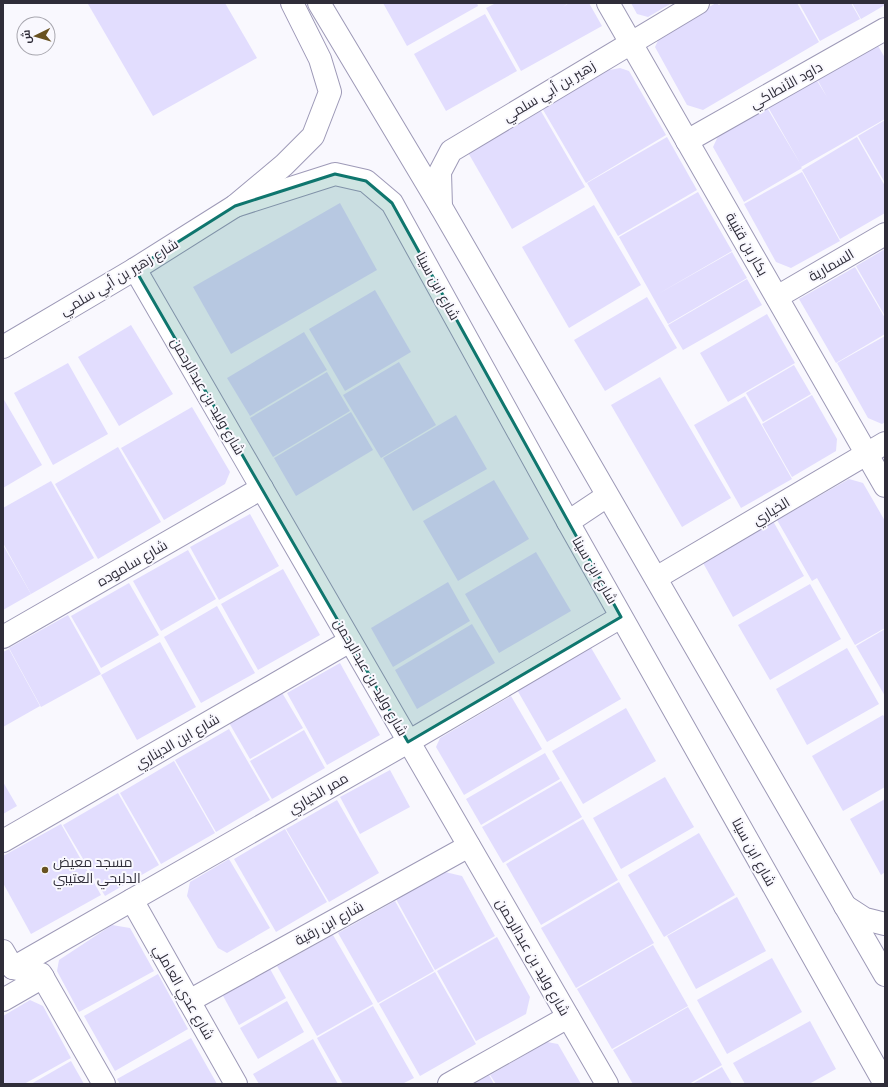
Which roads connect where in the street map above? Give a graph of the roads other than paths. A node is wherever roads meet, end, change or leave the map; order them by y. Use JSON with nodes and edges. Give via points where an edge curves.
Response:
{"nodes":[{"id":1,"x":292,"y":3,"type":"edge"},
{"id":2,"x":319,"y":3,"type":"edge"},
{"id":3,"x":608,"y":3,"type":"edge"},
{"id":4,"x":698,"y":3,"type":"edge"},
{"id":5,"x":885,"y":29,"type":"edge"},
{"id":6,"x":630,"y":43,"type":"junction"},
{"id":7,"x":687,"y":141,"type":"junction"},
{"id":8,"x":235,"y":206,"type":"junction"},
{"id":9,"x":441,"y":207,"type":"junction"},
{"id":10,"x":885,"y":234,"type":"edge"},
{"id":11,"x":135,"y":269,"type":"junction"},
{"id":12,"x":777,"y":297,"type":"junction"},
{"id":13,"x":8,"y":342,"type":"edge"},
{"id":14,"x":885,"y":443,"type":"edge"},
{"id":15,"x":867,"y":454,"type":"junction"},
{"id":16,"x":885,"y":486,"type":"edge"},
{"id":17,"x":262,"y":488,"type":"junction"},
{"id":18,"x":608,"y":496,"type":"junction"},
{"id":19,"x":568,"y":522,"type":"junction"},
{"id":20,"x":656,"y":578,"type":"junction"},
{"id":21,"x":621,"y":616,"type":"junction"},
{"id":22,"x":3,"y":637,"type":"edge"},
{"id":23,"x":350,"y":641,"type":"junction"},
{"id":24,"x":408,"y":742,"type":"junction"},
{"id":25,"x":3,"y":841,"type":"edge"},
{"id":26,"x":469,"y":846,"type":"junction"},
{"id":27,"x":132,"y":900,"type":"junction"},
{"id":28,"x":845,"y":906,"type":"junction"},
{"id":29,"x":885,"y":924,"type":"edge"},
{"id":30,"x":8,"y":960,"type":"edge"},
{"id":31,"x":885,"y":975,"type":"edge"},
{"id":32,"x":43,"y":977,"type":"junction"},
{"id":33,"x":3,"y":1000,"type":"edge"},
{"id":34,"x":189,"y":1001,"type":"junction"},
{"id":35,"x":568,"y":1017,"type":"junction"},
{"id":36,"x":865,"y":1050,"type":"junction"},
{"id":37,"x":104,"y":1084,"type":"edge"},
{"id":38,"x":236,"y":1084,"type":"edge"},
{"id":39,"x":449,"y":1084,"type":"edge"},
{"id":40,"x":607,"y":1084,"type":"edge"},
{"id":41,"x":871,"y":1084,"type":"edge"},
{"id":42,"x":885,"y":1084,"type":"edge"}],
"edges":[{"from":1,"to":8,"type":"street","via":[[320,59],[330,92],[313,136],[284,165]]},
{"from":2,"to":9,"type":"street"},
{"from":3,"to":6,"type":"street","name":"بكار بن قتيبة"},
{"from":4,"to":6,"type":"street","name":"زهير بن أبي سلمي"},
{"from":5,"to":7,"type":"street","name":"داود الأنطاكي"},
{"from":6,"to":7,"type":"street","name":"بكار بن قتيبة"},
{"from":6,"to":9,"type":"street","name":"زهير بن أبي سلمي","via":[[451,151],[440,172]]},
{"from":7,"to":12,"type":"street","name":"بكار بن قتيبة"},
{"from":8,"to":11,"type":"street","name":"شارع زهير بن أبي سلمي"},
{"from":8,"to":19,"type":"street","name":"شارع ابن سينا","via":[[335,174],[366,181],[392,202]]},
{"from":9,"to":18,"type":"street"},
{"from":10,"to":12,"type":"street","name":"السمارية"},
{"from":11,"to":13,"type":"street","name":"شارع زهير بن أبي سلمي"},
{"from":11,"to":17,"type":"street","name":"شارع وليد بن عبدالرحمن"},
{"from":12,"to":15,"type":"street","name":"بكار بن قتيبة"},
{"from":14,"to":15,"type":"street","name":"الخياري"},
{"from":15,"to":16,"type":"street","name":"بكار بن قتيبة"},
{"from":15,"to":20,"type":"street","name":"الخياري"},
{"from":17,"to":22,"type":"street","name":"شارع ساموده"},
{"from":17,"to":23,"type":"street","name":"شارع وليد بن عبدالرحمن"},
{"from":18,"to":19,"type":"street"},
{"from":18,"to":20,"type":"street"},
{"from":19,"to":21,"type":"street","name":"شارع ابن سينا"},
{"from":20,"to":28,"type":"street"},
{"from":21,"to":24,"type":"street","name":"ممر الخياري"},
{"from":21,"to":36,"type":"street","name":"شارع ابن سينا"},
{"from":23,"to":24,"type":"street","name":"شارع وليد بن عبدالرحمن"},
{"from":23,"to":25,"type":"street","name":"شارع ابن الديناري"},
{"from":24,"to":26,"type":"street","name":"شارع وليد بن عبدالرحمن"},
{"from":24,"to":27,"type":"street","name":"ممر الخياري"},
{"from":26,"to":34,"type":"street","name":"شارع ابن رقية"},
{"from":26,"to":35,"type":"street","name":"شارع وليد بن عبدالرحمن"},
{"from":27,"to":30,"type":"street","name":"ممر الخياري"},
{"from":27,"to":34,"type":"street","name":"شارع عدي العاملي"},
{"from":28,"to":29,"type":"street","via":[[865,920]]},
{"from":28,"to":31,"type":"street"},
{"from":30,"to":32,"type":"street"},
{"from":32,"to":33,"type":"street"},
{"from":32,"to":37,"type":"street"},
{"from":34,"to":38,"type":"street","name":"شارع عدي العاملي"},
{"from":35,"to":39,"type":"street"},
{"from":35,"to":40,"type":"street","name":"شارع وليد بن عبدالرحمن"},
{"from":36,"to":41,"type":"street"},
{"from":36,"to":42,"type":"street","name":"شارع ابن سينا"}]}
